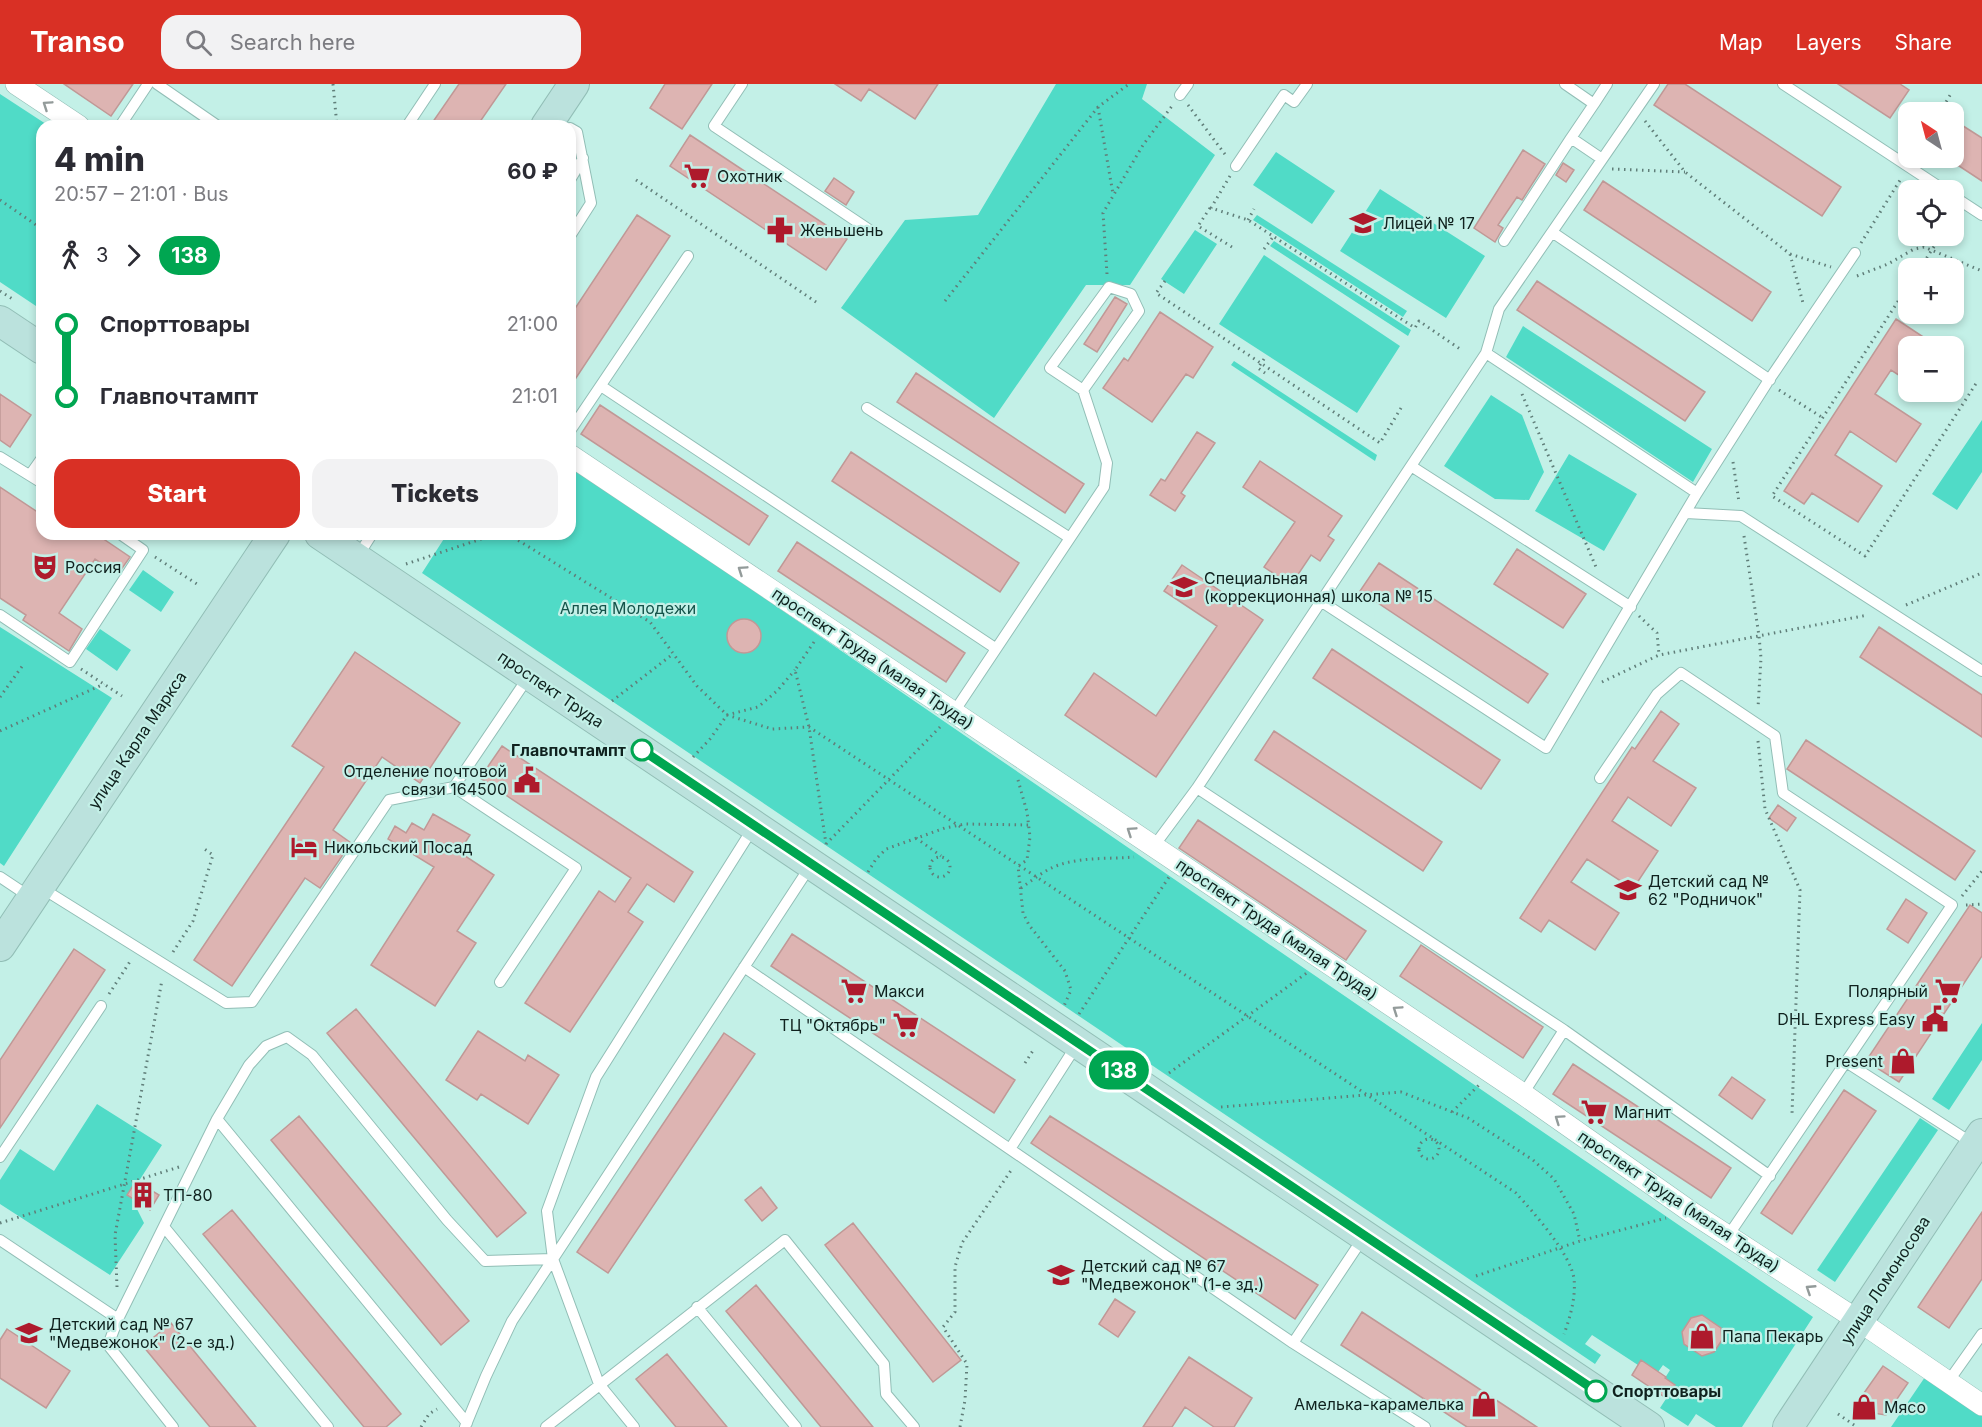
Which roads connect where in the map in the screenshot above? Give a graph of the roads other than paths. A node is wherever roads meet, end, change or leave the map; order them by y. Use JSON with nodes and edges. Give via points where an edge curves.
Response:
{"nodes":[{"id":1,"x":16,"y":84,"type":"edge"},
{"id":2,"x":148,"y":84,"type":"edge"},
{"id":3,"x":158,"y":84,"type":"edge"},
{"id":4,"x":435,"y":84,"type":"edge"},
{"id":5,"x":574,"y":84,"type":"edge"},
{"id":6,"x":742,"y":84,"type":"edge"},
{"id":7,"x":1188,"y":84,"type":"edge"},
{"id":8,"x":1307,"y":84,"type":"edge"},
{"id":9,"x":1565,"y":84,"type":"edge"},
{"id":10,"x":1607,"y":84,"type":"edge"},
{"id":11,"x":1654,"y":84,"type":"edge"},
{"id":12,"x":1783,"y":84,"type":"edge"},
{"id":13,"x":1180,"y":95,"type":"road end"},
{"id":14,"x":1594,"y":104,"type":"junction"},
{"id":15,"x":70,"y":120,"type":"edge"},
{"id":16,"x":124,"y":120,"type":"edge"},
{"id":17,"x":209,"y":120,"type":"edge"},
{"id":18,"x":411,"y":120,"type":"edge"},
{"id":19,"x":565,"y":120,"type":"edge"},
{"id":20,"x":1570,"y":138,"type":"junction"},
{"id":21,"x":576,"y":146,"type":"edge"},
{"id":22,"x":584,"y":158,"type":"junction"},
{"id":23,"x":1599,"y":164,"type":"junction"},
{"id":24,"x":1236,"y":166,"type":"road end"},
{"id":25,"x":576,"y":171,"type":"edge"},
{"id":26,"x":1928,"y":180,"type":"edge"},
{"id":27,"x":1964,"y":203,"type":"edge"},
{"id":28,"x":1982,"y":215,"type":"edge"},
{"id":29,"x":576,"y":227,"type":"edge"},
{"id":30,"x":871,"y":231,"type":"dead end"},
{"id":31,"x":1552,"y":232,"type":"junction"},
{"id":32,"x":1504,"y":241,"type":"dead end"},
{"id":33,"x":1855,"y":253,"type":"road end"},
{"id":34,"x":688,"y":255,"type":"dead end"},
{"id":35,"x":0,"y":321,"type":"edge"},
{"id":36,"x":36,"y":345,"type":"edge"},
{"id":37,"x":1486,"y":353,"type":"junction"},
{"id":38,"x":1769,"y":381,"type":"junction"},
{"id":39,"x":601,"y":386,"type":"junction"},
{"id":40,"x":1083,"y":390,"type":"junction"},
{"id":41,"x":867,"y":408,"type":"dead end"},
{"id":42,"x":576,"y":422,"type":"edge"},
{"id":43,"x":0,"y":457,"type":"edge"},
{"id":44,"x":576,"y":459,"type":"edge"},
{"id":45,"x":36,"y":466,"type":"edge"},
{"id":46,"x":1411,"y":466,"type":"junction"},
{"id":47,"x":30,"y":475,"type":"junction"},
{"id":48,"x":36,"y":479,"type":"edge"},
{"id":49,"x":1697,"y":493,"type":"junction"},
{"id":50,"x":1686,"y":513,"type":"junction"},
{"id":51,"x":1070,"y":538,"type":"junction"},
{"id":52,"x":129,"y":540,"type":"edge"},
{"id":53,"x":271,"y":540,"type":"edge"},
{"id":54,"x":329,"y":540,"type":"edge"},
{"id":55,"x":368,"y":540,"type":"edge"},
{"id":56,"x":356,"y":558,"type":"junction"},
{"id":57,"x":1322,"y":602,"type":"junction"},
{"id":58,"x":1631,"y":607,"type":"junction"},
{"id":59,"x":0,"y":615,"type":"edge"},
{"id":60,"x":995,"y":648,"type":"junction"},
{"id":61,"x":1982,"y":671,"type":"edge"},
{"id":62,"x":530,"y":675,"type":"junction"},
{"id":63,"x":954,"y":712,"type":"junction"},
{"id":64,"x":1600,"y":778,"type":"dead end"},
{"id":65,"x":454,"y":787,"type":"junction"},
{"id":66,"x":1197,"y":788,"type":"junction"},
{"id":67,"x":754,"y":826,"type":"junction"},
{"id":68,"x":1166,"y":854,"type":"junction"},
{"id":69,"x":812,"y":864,"type":"junction"},
{"id":70,"x":0,"y":877,"type":"edge"},
{"id":71,"x":36,"y":893,"type":"junction"},
{"id":72,"x":0,"y":946,"type":"edge"},
{"id":73,"x":744,"y":967,"type":"junction"},
{"id":74,"x":500,"y":982,"type":"dead end"},
{"id":75,"x":101,"y":1006,"type":"road end"},
{"id":76,"x":1079,"y":1028,"type":"junction"},
{"id":77,"x":1564,"y":1030,"type":"junction"},
{"id":78,"x":1846,"y":1062,"type":"junction"},
{"id":79,"x":1523,"y":1094,"type":"junction"},
{"id":80,"x":217,"y":1119,"type":"junction"},
{"id":81,"x":1978,"y":1139,"type":"edge"},
{"id":82,"x":1010,"y":1149,"type":"junction"},
{"id":83,"x":0,"y":1157,"type":"edge"},
{"id":84,"x":1770,"y":1176,"type":"junction"},
{"id":85,"x":165,"y":1228,"type":"junction"},
{"id":86,"x":1364,"y":1235,"type":"junction"},
{"id":87,"x":1728,"y":1236,"type":"junction"},
{"id":88,"x":0,"y":1240,"type":"edge"},
{"id":89,"x":553,"y":1259,"type":"junction"},
{"id":90,"x":697,"y":1307,"type":"junction"},
{"id":91,"x":118,"y":1318,"type":"junction"},
{"id":92,"x":1859,"y":1321,"type":"junction"},
{"id":93,"x":1982,"y":1334,"type":"edge"},
{"id":94,"x":1293,"y":1343,"type":"junction"},
{"id":95,"x":1948,"y":1382,"type":"junction"},
{"id":96,"x":599,"y":1384,"type":"junction"},
{"id":97,"x":1982,"y":1405,"type":"edge"},
{"id":98,"x":466,"y":1425,"type":"edge"},
{"id":99,"x":173,"y":1427,"type":"edge"},
{"id":100,"x":328,"y":1427,"type":"edge"},
{"id":101,"x":546,"y":1427,"type":"edge"},
{"id":102,"x":634,"y":1427,"type":"edge"},
{"id":103,"x":796,"y":1427,"type":"edge"},
{"id":104,"x":914,"y":1427,"type":"edge"},
{"id":105,"x":1425,"y":1427,"type":"edge"},
{"id":106,"x":1649,"y":1427,"type":"edge"},
{"id":107,"x":1788,"y":1427,"type":"edge"}],
"edges":[{"from":15,"to":1,"type":"street","one_way":true},
{"from":2,"to":16,"type":"lane"},
{"from":3,"to":17,"type":"lane"},
{"from":4,"to":18,"type":"lane"},
{"from":5,"to":19,"type":"street"},
{"from":6,"to":30,"type":"lane","via":[[714,126]]},
{"from":7,"to":13,"type":"lane"},
{"from":8,"to":24,"type":"lane","via":[[1294,102],[1284,95]]},
{"from":9,"to":14,"type":"lane"},
{"from":10,"to":14,"type":"lane"},
{"from":11,"to":23,"type":"lane"},
{"from":12,"to":26,"type":"lane"},
{"from":14,"to":20,"type":"lane"},
{"from":20,"to":23,"type":"lane"},
{"from":20,"to":32,"type":"lane"},
{"from":21,"to":22,"type":"lane"},
{"from":22,"to":25,"type":"lane"},
{"from":22,"to":29,"type":"lane","via":[[591,203]]},
{"from":23,"to":31,"type":"lane"},
{"from":27,"to":28,"type":"lane"},
{"from":31,"to":37,"type":"lane","via":[[1499,309]]},
{"from":31,"to":38,"type":"lane"},
{"from":33,"to":38,"type":"lane"},
{"from":34,"to":39,"type":"lane"},
{"from":35,"to":36,"type":"street"},
{"from":37,"to":46,"type":"lane"},
{"from":37,"to":49,"type":"lane"},
{"from":38,"to":49,"type":"lane"},
{"from":39,"to":42,"type":"lane"},
{"from":39,"to":60,"type":"lane"},
{"from":40,"to":40,"type":"lane","via":[[1139,311],[1131,294],[1108,287],[1050,368]]},
{"from":40,"to":51,"type":"lane","via":[[1107,464],[1104,487]]},
{"from":41,"to":51,"type":"lane"},
{"from":43,"to":47,"type":"lane"},
{"from":63,"to":44,"type":"street","name":"проспект Труда (малая Труда)","one_way":true},
{"from":45,"to":47,"type":"lane"},
{"from":46,"to":57,"type":"lane"},
{"from":46,"to":58,"type":"lane"},
{"from":47,"to":48,"type":"lane"},
{"from":49,"to":50,"type":"lane"},
{"from":50,"to":58,"type":"lane"},
{"from":50,"to":61,"type":"lane","via":[[1741,516]]},
{"from":51,"to":60,"type":"lane"},
{"from":52,"to":59,"type":"lane","via":[[143,549],[70,662]]},
{"from":53,"to":71,"type":"street","name":"улица Карла Маркса"},
{"from":54,"to":56,"type":"street","name":"проспект Труда"},
{"from":55,"to":56,"type":"lane"},
{"from":56,"to":62,"type":"street","name":"проспект Труда"},
{"from":57,"to":58,"type":"lane","via":[[1545,748]]},
{"from":57,"to":66,"type":"lane"},
{"from":60,"to":63,"type":"lane"},
{"from":62,"to":65,"type":"lane"},
{"from":62,"to":67,"type":"street","name":"проспект Труда"},
{"from":68,"to":63,"type":"street","name":"проспект Труда (малая Труда)","one_way":true},
{"from":64,"to":78,"type":"lane","via":[[1657,694],[1681,673],[1775,736],[1783,793],[1952,905]]},
{"from":65,"to":71,"type":"lane","via":[[389,800],[252,1002],[226,1003]]},
{"from":65,"to":74,"type":"lane","via":[[576,868]]},
{"from":66,"to":68,"type":"lane"},
{"from":66,"to":77,"type":"lane"},
{"from":67,"to":69,"type":"street","name":"проспект Труда"},
{"from":67,"to":89,"type":"lane","via":[[596,1077],[547,1211]]},
{"from":79,"to":68,"type":"street","name":"проспект Труда (малая Труда)","one_way":true},
{"from":69,"to":73,"type":"lane"},
{"from":69,"to":76,"type":"street","name":"проспект Труда"},
{"from":70,"to":71,"type":"lane"},
{"from":71,"to":72,"type":"street","name":"улица Карла Маркса"},
{"from":73,"to":82,"type":"lane"},
{"from":73,"to":89,"type":"lane"},
{"from":75,"to":83,"type":"lane"},
{"from":76,"to":82,"type":"lane"},
{"from":76,"to":86,"type":"street","name":"проспект Труда"},
{"from":77,"to":79,"type":"lane"},
{"from":77,"to":84,"type":"lane"},
{"from":78,"to":81,"type":"lane"},
{"from":78,"to":84,"type":"lane"},
{"from":87,"to":79,"type":"street","name":"проспект Труда (малая Труда)","one_way":true},
{"from":80,"to":85,"type":"lane"},
{"from":80,"to":89,"type":"lane","via":[[249,1065],[266,1047],[287,1037],[312,1055],[484,1261]]},
{"from":80,"to":98,"type":"lane"},
{"from":81,"to":92,"type":"street","name":"улица Ломоносова"},
{"from":82,"to":94,"type":"lane"},
{"from":84,"to":87,"type":"lane"},
{"from":85,"to":91,"type":"lane"},
{"from":85,"to":100,"type":"lane"},
{"from":86,"to":94,"type":"lane"},
{"from":86,"to":106,"type":"street","name":"проспект Труда"},
{"from":92,"to":87,"type":"street","name":"проспект Труда (малая Труда)","one_way":true},
{"from":88,"to":91,"type":"lane"},
{"from":89,"to":96,"type":"lane"},
{"from":89,"to":98,"type":"lane","via":[[512,1322]]},
{"from":90,"to":96,"type":"lane"},
{"from":90,"to":103,"type":"lane"},
{"from":90,"to":104,"type":"lane","via":[[785,1240],[884,1364],[886,1394]]},
{"from":91,"to":99,"type":"lane","via":[[108,1345]]},
{"from":92,"to":95,"type":"street","name":"проспект Труда (малая Труда)"},
{"from":92,"to":107,"type":"street","name":"улица Ломоносова"},
{"from":93,"to":95,"type":"lane"},
{"from":94,"to":105,"type":"lane"},
{"from":95,"to":97,"type":"street","name":"проспект Труда (малая Труда)"},
{"from":96,"to":101,"type":"lane"},
{"from":96,"to":102,"type":"lane"}]}
